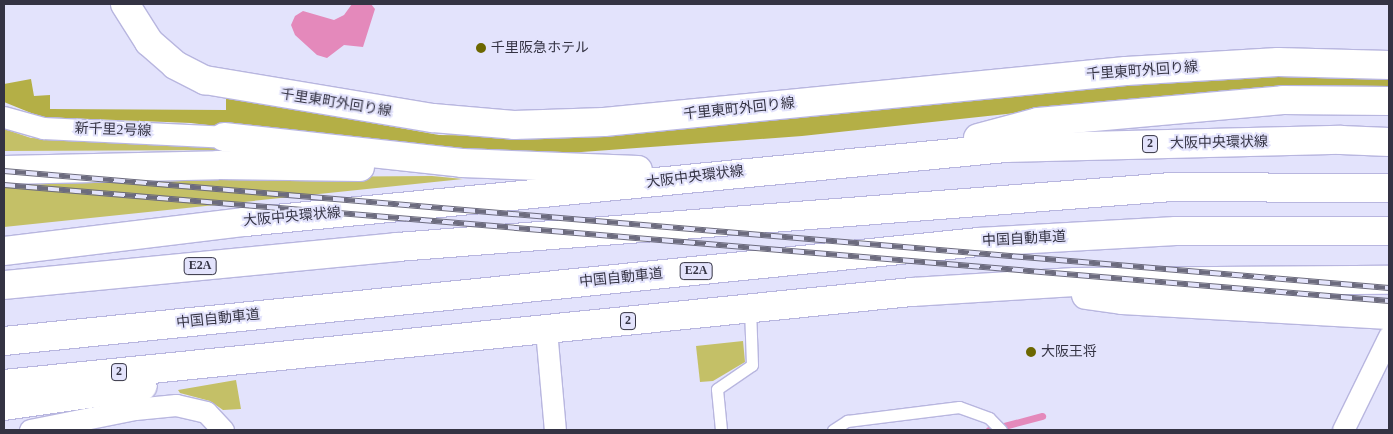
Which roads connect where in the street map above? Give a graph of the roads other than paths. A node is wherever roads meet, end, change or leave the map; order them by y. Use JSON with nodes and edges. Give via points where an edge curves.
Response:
{"nodes":[{"id":1,"x":125,"y":4,"type":"edge"},
{"id":2,"x":1389,"y":65,"type":"edge"},
{"id":3,"x":1389,"y":102,"type":"edge"},
{"id":4,"x":4,"y":117,"type":"edge"},
{"id":5,"x":224,"y":137,"type":"joint"},
{"id":6,"x":1389,"y":142,"type":"edge"},
{"id":7,"x":912,"y":156,"type":"junction"},
{"id":8,"x":462,"y":163,"type":"junction"},
{"id":9,"x":4,"y":170,"type":"edge"},
{"id":10,"x":732,"y":172,"type":"junction"},
{"id":11,"x":1389,"y":188,"type":"edge"},
{"id":12,"x":1389,"y":231,"type":"edge"},
{"id":13,"x":4,"y":251,"type":"edge"},
{"id":14,"x":1389,"y":280,"type":"edge"},
{"id":15,"x":4,"y":285,"type":"edge"},
{"id":16,"x":1022,"y":285,"type":"junction"},
{"id":17,"x":750,"y":308,"type":"junction"},
{"id":18,"x":1389,"y":315,"type":"edge"},
{"id":19,"x":546,"y":330,"type":"junction"},
{"id":20,"x":1389,"y":336,"type":"edge"},
{"id":21,"x":4,"y":341,"type":"edge"},
{"id":22,"x":234,"y":360,"type":"junction"},
{"id":23,"x":4,"y":384,"type":"edge"},
{"id":24,"x":4,"y":406,"type":"edge"},
{"id":25,"x":30,"y":430,"type":"edge"},
{"id":26,"x":223,"y":430,"type":"edge"},
{"id":27,"x":555,"y":430,"type":"edge"},
{"id":28,"x":721,"y":430,"type":"edge"},
{"id":29,"x":833,"y":430,"type":"edge"},
{"id":30,"x":1001,"y":430,"type":"edge"},
{"id":31,"x":1343,"y":430,"type":"edge"}],
"edges":[{"from":1,"to":2,"type":"main road","name":"千里東町外回り線","via":[[148,42],[175,65],[205,80],[433,118],[514,125],[604,122],[1145,70],[1278,62]]},
{"from":3,"to":7,"type":"main road","via":[[1283,100],[1038,122]]},
{"from":4,"to":5,"type":"street","name":"新千里2号線","via":[[43,128]]},
{"from":5,"to":8,"type":"main road"},
{"from":6,"to":7,"type":"main road","name":"大阪中央環状線","number":"2","via":[[1341,140],[1005,148]]},
{"from":7,"to":10,"type":"main road","name":"大阪中央環状線","number":"2"},
{"from":8,"to":9,"type":"main road"},
{"from":8,"to":10,"type":"main road"},
{"from":10,"to":13,"type":"main road","name":"大阪中央環状線","number":"2","via":[[633,185],[245,222]]},
{"from":11,"to":15,"type":"main road","number":"E2A","via":[[1171,187],[397,247]]},
{"from":12,"to":21,"type":"main road","name":"中国自動車道","number":"E2A","via":[[1176,231],[978,242]]},
{"from":14,"to":16,"type":"main road","number":"2"},
{"from":16,"to":17,"type":"main road","number":"2"},
{"from":16,"to":18,"type":"main road","via":[[1122,300]]},
{"from":17,"to":19,"type":"main road","number":"2"},
{"from":17,"to":28,"type":"lane","via":[[752,365],[717,389]]},
{"from":19,"to":22,"type":"main road","number":"2"},
{"from":19,"to":27,"type":"street"},
{"from":20,"to":31,"type":"street"},
{"from":22,"to":23,"type":"main road","number":"2"},
{"from":22,"to":24,"type":"main road","via":[[131,389]]},
{"from":25,"to":26,"type":"street","via":[[135,410],[186,405],[206,412]]},
{"from":29,"to":30,"type":"lane","via":[[847,422],[958,407],[989,418]]}]}
